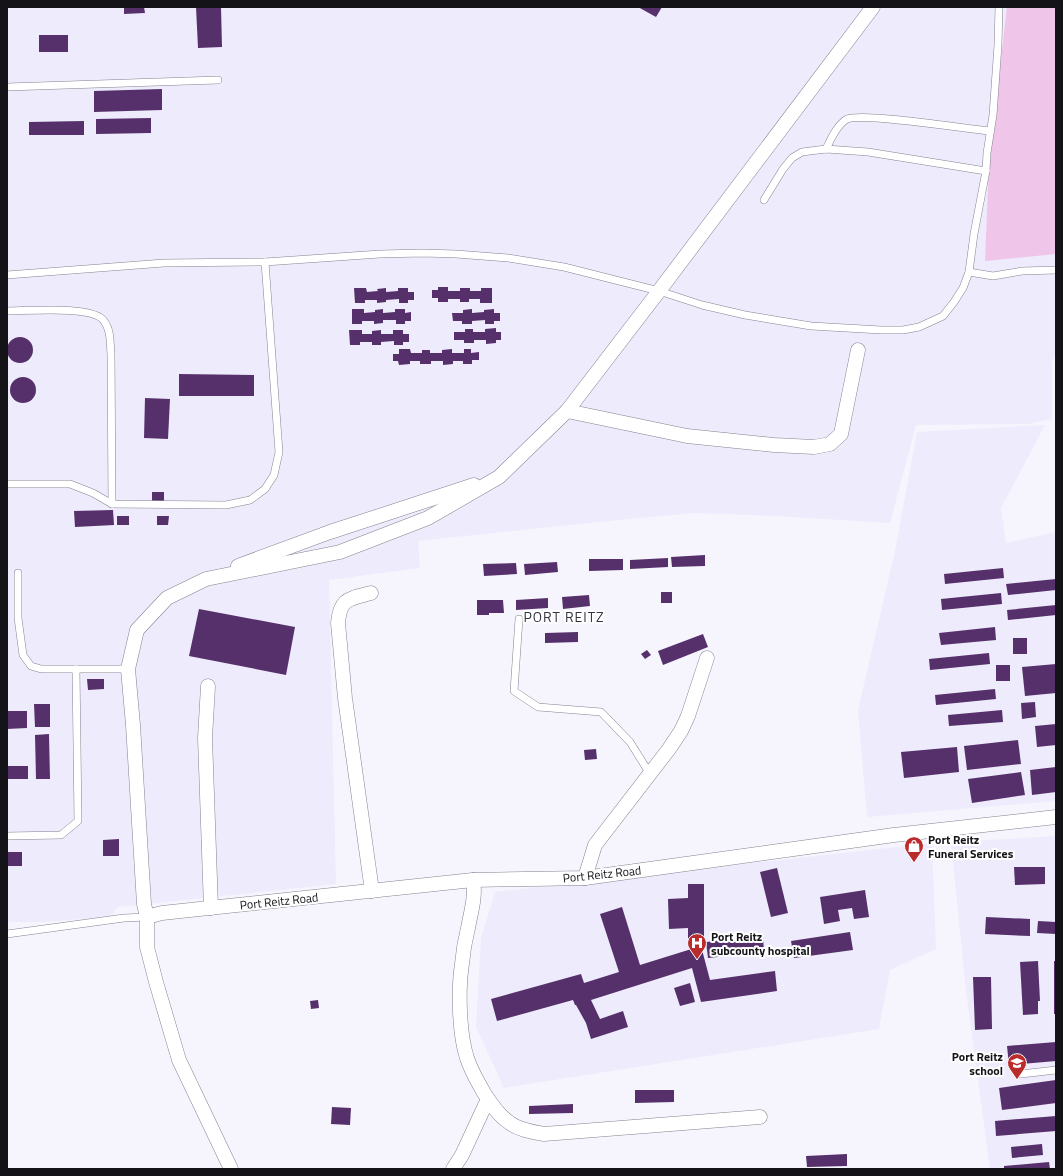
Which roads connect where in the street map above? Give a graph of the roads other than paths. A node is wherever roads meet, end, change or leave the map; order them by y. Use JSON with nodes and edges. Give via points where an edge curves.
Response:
{"nodes":[{"id":1,"x":873,"y":7,"type":"edge"},
{"id":2,"x":999,"y":7,"type":"edge"},
{"id":3,"x":218,"y":80,"type":"dead end"},
{"id":4,"x":7,"y":87,"type":"edge"},
{"id":5,"x":990,"y":131,"type":"junction"},
{"id":6,"x":826,"y":149,"type":"junction"},
{"id":7,"x":986,"y":171,"type":"junction"},
{"id":8,"x":764,"y":200,"type":"dead end"},
{"id":9,"x":265,"y":262,"type":"junction"},
{"id":10,"x":1056,"y":270,"type":"edge"},
{"id":11,"x":969,"y":272,"type":"junction"},
{"id":12,"x":7,"y":275,"type":"edge"},
{"id":13,"x":660,"y":291,"type":"junction"},
{"id":14,"x":7,"y":311,"type":"edge"},
{"id":15,"x":858,"y":350,"type":"dead end"},
{"id":16,"x":567,"y":411,"type":"junction"},
{"id":17,"x":499,"y":478,"type":"junction"},
{"id":18,"x":7,"y":484,"type":"edge"},
{"id":19,"x":112,"y":504,"type":"junction"},
{"id":20,"x":18,"y":573,"type":"dead end"},
{"id":21,"x":206,"y":579,"type":"junction"},
{"id":22,"x":371,"y":593,"type":"dead end"},
{"id":23,"x":519,"y":618,"type":"dead end"},
{"id":24,"x":707,"y":658,"type":"dead end"},
{"id":25,"x":76,"y":669,"type":"junction"},
{"id":26,"x":128,"y":669,"type":"junction"},
{"id":27,"x":208,"y":686,"type":"dead end"},
{"id":28,"x":650,"y":774,"type":"junction"},
{"id":29,"x":1056,"y":817,"type":"edge"},
{"id":30,"x":7,"y":836,"type":"edge"},
{"id":31,"x":585,"y":878,"type":"junction"},
{"id":32,"x":473,"y":880,"type":"junction"},
{"id":33,"x":372,"y":891,"type":"junction"},
{"id":34,"x":211,"y":908,"type":"junction"},
{"id":35,"x":147,"y":917,"type":"junction"},
{"id":36,"x":7,"y":934,"type":"edge"},
{"id":37,"x":1056,"y":1070,"type":"edge"},
{"id":38,"x":1021,"y":1074,"type":"dead end"},
{"id":39,"x":488,"y":1099,"type":"junction"},
{"id":40,"x":760,"y":1116,"type":"dead end"},
{"id":41,"x":231,"y":1169,"type":"edge"},
{"id":42,"x":453,"y":1169,"type":"edge"}],
"edges":[{"from":1,"to":13,"type":"street"},
{"from":2,"to":5,"type":"lane"},
{"from":3,"to":4,"type":"lane"},
{"from":5,"to":6,"type":"lane","via":[[856,117],[841,124]]},
{"from":5,"to":7,"type":"lane"},
{"from":6,"to":7,"type":"lane","via":[[868,152]]},
{"from":6,"to":8,"type":"lane","via":[[802,152],[792,158]]},
{"from":7,"to":11,"type":"lane"},
{"from":9,"to":12,"type":"lane","via":[[164,264]]},
{"from":9,"to":13,"type":"lane","via":[[424,253],[508,258],[564,267]]},
{"from":9,"to":19,"type":"lane","via":[[279,452],[271,480],[265,489],[250,500],[226,505]]},
{"from":10,"to":11,"type":"lane","via":[[1022,271],[993,276]]},
{"from":11,"to":13,"type":"lane","via":[[963,288],[943,316],[919,327],[903,330],[811,326],[745,315],[702,305]]},
{"from":13,"to":16,"type":"street"},
{"from":14,"to":19,"type":"lane","via":[[77,311],[92,313],[103,319],[108,329],[111,354]]},
{"from":15,"to":16,"type":"street","via":[[840,434],[830,444],[814,447],[774,445],[686,436]]},
{"from":16,"to":17,"type":"street"},
{"from":17,"to":21,"type":"street","via":[[330,532]]},
{"from":17,"to":21,"type":"street","via":[[428,518],[340,552]]},
{"from":18,"to":19,"type":"lane","via":[[70,484]]},
{"from":20,"to":25,"type":"lane","via":[[18,618],[23,655],[31,666],[41,669]]},
{"from":21,"to":26,"type":"street","via":[[167,598],[137,630]]},
{"from":22,"to":33,"type":"street","via":[[343,604],[338,623],[345,698]]},
{"from":23,"to":28,"type":"lane","via":[[514,691],[538,707],[601,712],[630,742]]},
{"from":24,"to":28,"type":"street","via":[[681,731]]},
{"from":25,"to":26,"type":"lane"},
{"from":25,"to":30,"type":"lane","via":[[78,821],[61,835]]},
{"from":26,"to":35,"type":"street"},
{"from":27,"to":34,"type":"street","via":[[205,738]]},
{"from":28,"to":31,"type":"street","via":[[595,845]]},
{"from":29,"to":31,"type":"street","name":"Port Reitz Road","via":[[894,835]]},
{"from":31,"to":32,"type":"street","name":"Port Reitz Road"},
{"from":32,"to":33,"type":"street","name":"Port Reitz Road"},
{"from":32,"to":39,"type":"street","via":[[474,901],[461,966],[461,1030],[467,1059]]},
{"from":33,"to":34,"type":"street","name":"Port Reitz Road"},
{"from":34,"to":35,"type":"street","name":"Port Reitz Road"},
{"from":35,"to":36,"type":"lane"},
{"from":35,"to":41,"type":"street","via":[[147,947],[179,1060]]},
{"from":37,"to":38,"type":"lane"},
{"from":39,"to":40,"type":"street","via":[[511,1124],[544,1134]]},
{"from":39,"to":42,"type":"street"}]}
